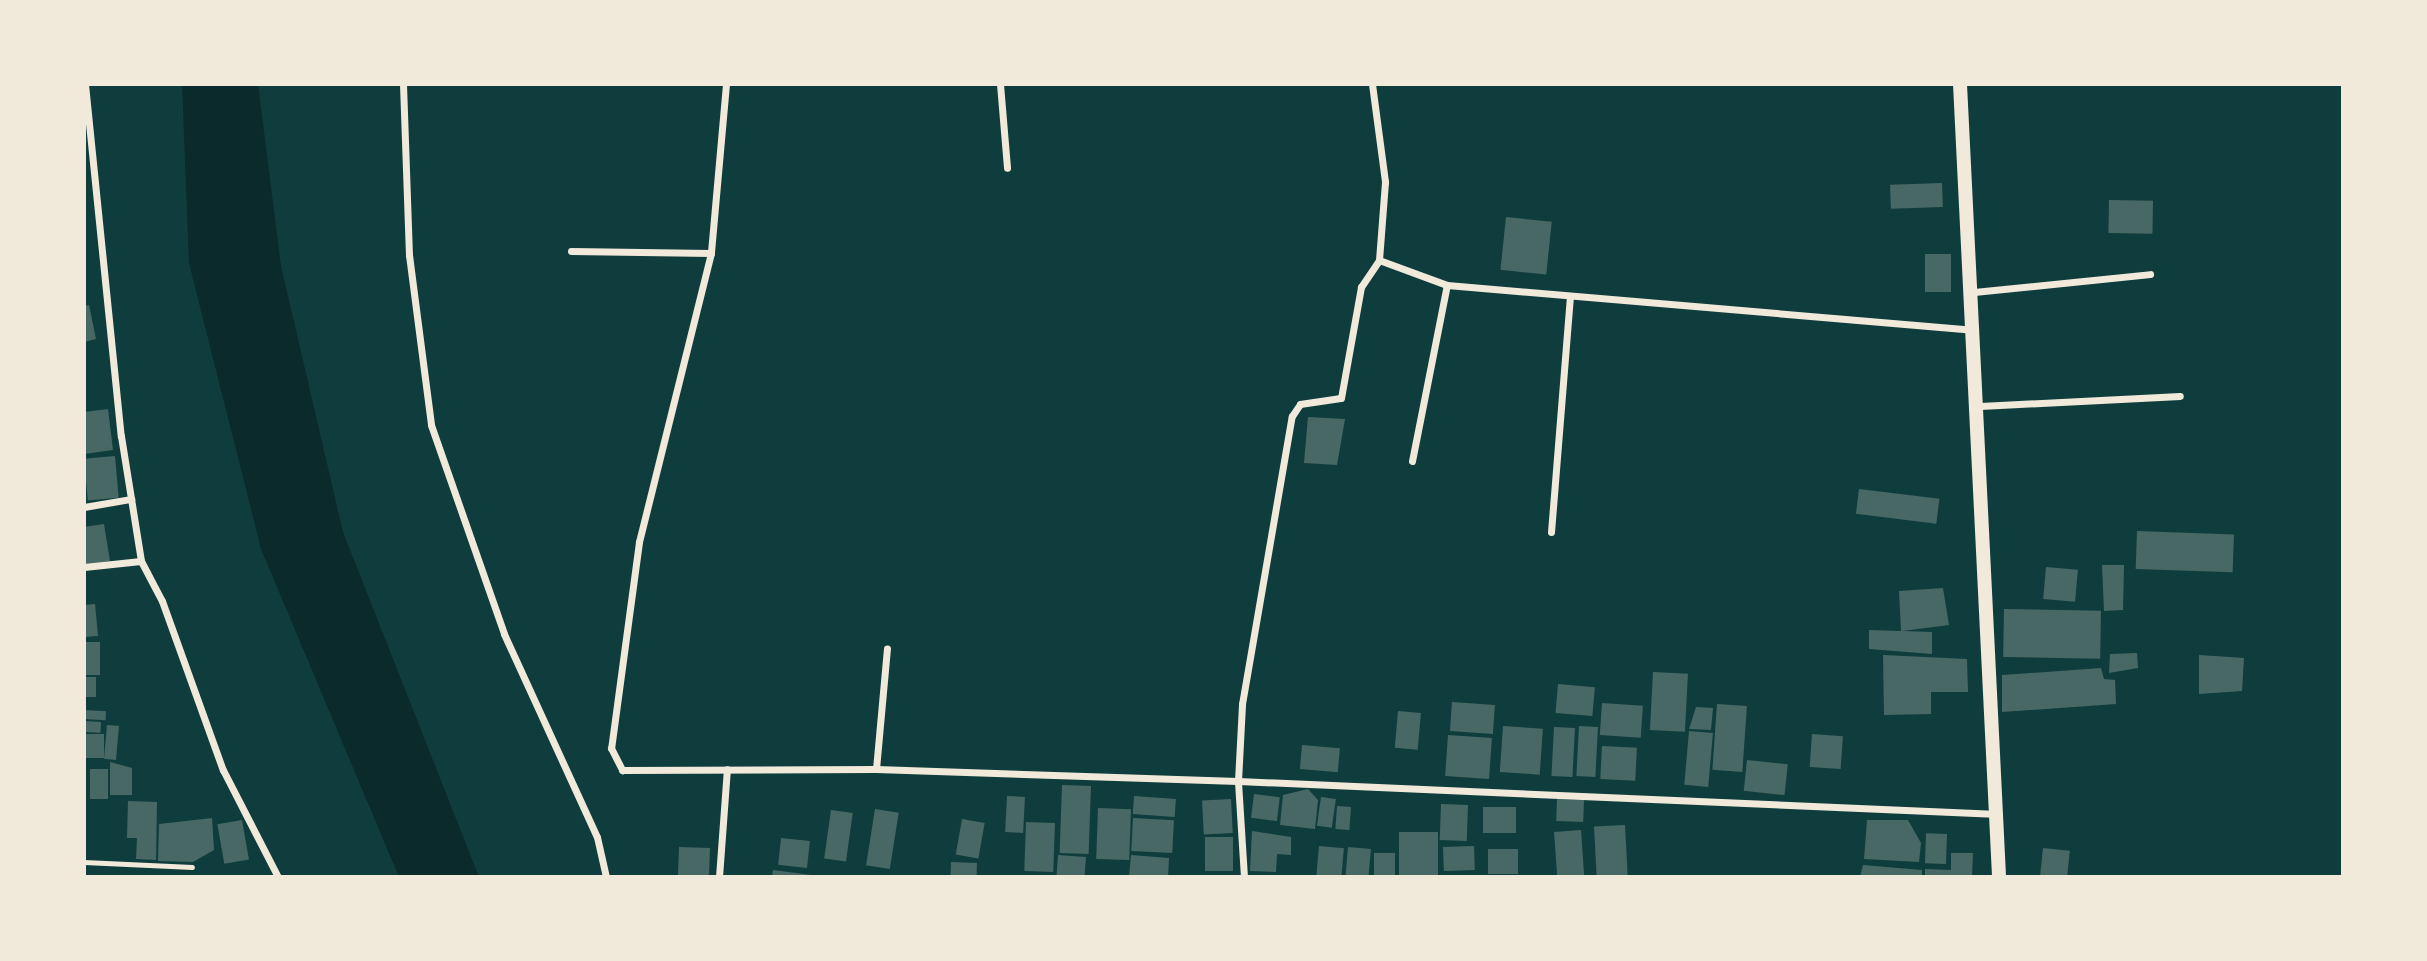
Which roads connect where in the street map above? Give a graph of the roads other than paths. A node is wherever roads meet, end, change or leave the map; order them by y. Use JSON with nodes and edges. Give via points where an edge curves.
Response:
{"nodes":[{"id":1,"x":85,"y":84,"type":"edge"},
{"id":2,"x":403,"y":84,"type":"edge"},
{"id":3,"x":726,"y":84,"type":"edge"},
{"id":4,"x":1000,"y":84,"type":"edge"},
{"id":5,"x":1372,"y":84,"type":"edge"},
{"id":6,"x":1959,"y":84,"type":"edge"},
{"id":7,"x":1007,"y":168,"type":"dead end"},
{"id":8,"x":88,"y":182,"type":"edge"},
{"id":9,"x":571,"y":251,"type":"dead end"},
{"id":10,"x":711,"y":253,"type":"junction"},
{"id":11,"x":1379,"y":260,"type":"junction"},
{"id":12,"x":2150,"y":274,"type":"dead end"},
{"id":13,"x":1447,"y":285,"type":"junction"},
{"id":14,"x":1974,"y":292,"type":"junction"},
{"id":15,"x":1570,"y":298,"type":"junction"},
{"id":16,"x":1975,"y":330,"type":"junction"},
{"id":17,"x":2180,"y":396,"type":"dead end"},
{"id":18,"x":1980,"y":406,"type":"junction"},
{"id":19,"x":1412,"y":461,"type":"dead end"},
{"id":20,"x":131,"y":499,"type":"junction"},
{"id":21,"x":84,"y":507,"type":"edge"},
{"id":22,"x":1551,"y":532,"type":"dead end"},
{"id":23,"x":141,"y":561,"type":"junction"},
{"id":24,"x":84,"y":567,"type":"edge"},
{"id":25,"x":887,"y":649,"type":"dead end"},
{"id":26,"x":727,"y":769,"type":"junction"},
{"id":27,"x":876,"y":769,"type":"junction"},
{"id":28,"x":1238,"y":780,"type":"junction"},
{"id":29,"x":1999,"y":814,"type":"junction"},
{"id":30,"x":278,"y":877,"type":"edge"},
{"id":31,"x":606,"y":877,"type":"edge"},
{"id":32,"x":719,"y":877,"type":"edge"},
{"id":33,"x":1244,"y":877,"type":"edge"},
{"id":34,"x":1999,"y":877,"type":"edge"}],
"edges":[{"from":1,"to":8,"type":"street"},
{"from":2,"to":31,"type":"street","via":[[409,255],[431,425],[504,634],[597,837]]},
{"from":3,"to":10,"type":"street"},
{"from":4,"to":7,"type":"street"},
{"from":5,"to":11,"type":"street","via":[[1385,182]]},
{"from":6,"to":14,"type":"main road"},
{"from":8,"to":20,"type":"street"},
{"from":9,"to":10,"type":"street"},
{"from":10,"to":26,"type":"street","via":[[639,542],[611,748],[622,770]]},
{"from":11,"to":13,"type":"street"},
{"from":11,"to":28,"type":"street","via":[[1361,287],[1341,398],[1300,404],[1293,416],[1242,704]]},
{"from":12,"to":14,"type":"street"},
{"from":13,"to":15,"type":"street"},
{"from":13,"to":19,"type":"street"},
{"from":14,"to":16,"type":"main road"},
{"from":15,"to":16,"type":"street"},
{"from":15,"to":22,"type":"street"},
{"from":16,"to":18,"type":"main road"},
{"from":17,"to":18,"type":"street"},
{"from":18,"to":29,"type":"main road"},
{"from":20,"to":21,"type":"street"},
{"from":20,"to":23,"type":"street"},
{"from":23,"to":24,"type":"street"},
{"from":23,"to":30,"type":"street","via":[[162,601],[223,770]]},
{"from":25,"to":27,"type":"street"},
{"from":26,"to":27,"type":"street"},
{"from":26,"to":32,"type":"street"},
{"from":27,"to":28,"type":"street"},
{"from":28,"to":29,"type":"street"},
{"from":28,"to":33,"type":"street"},
{"from":29,"to":34,"type":"main road"}]}
